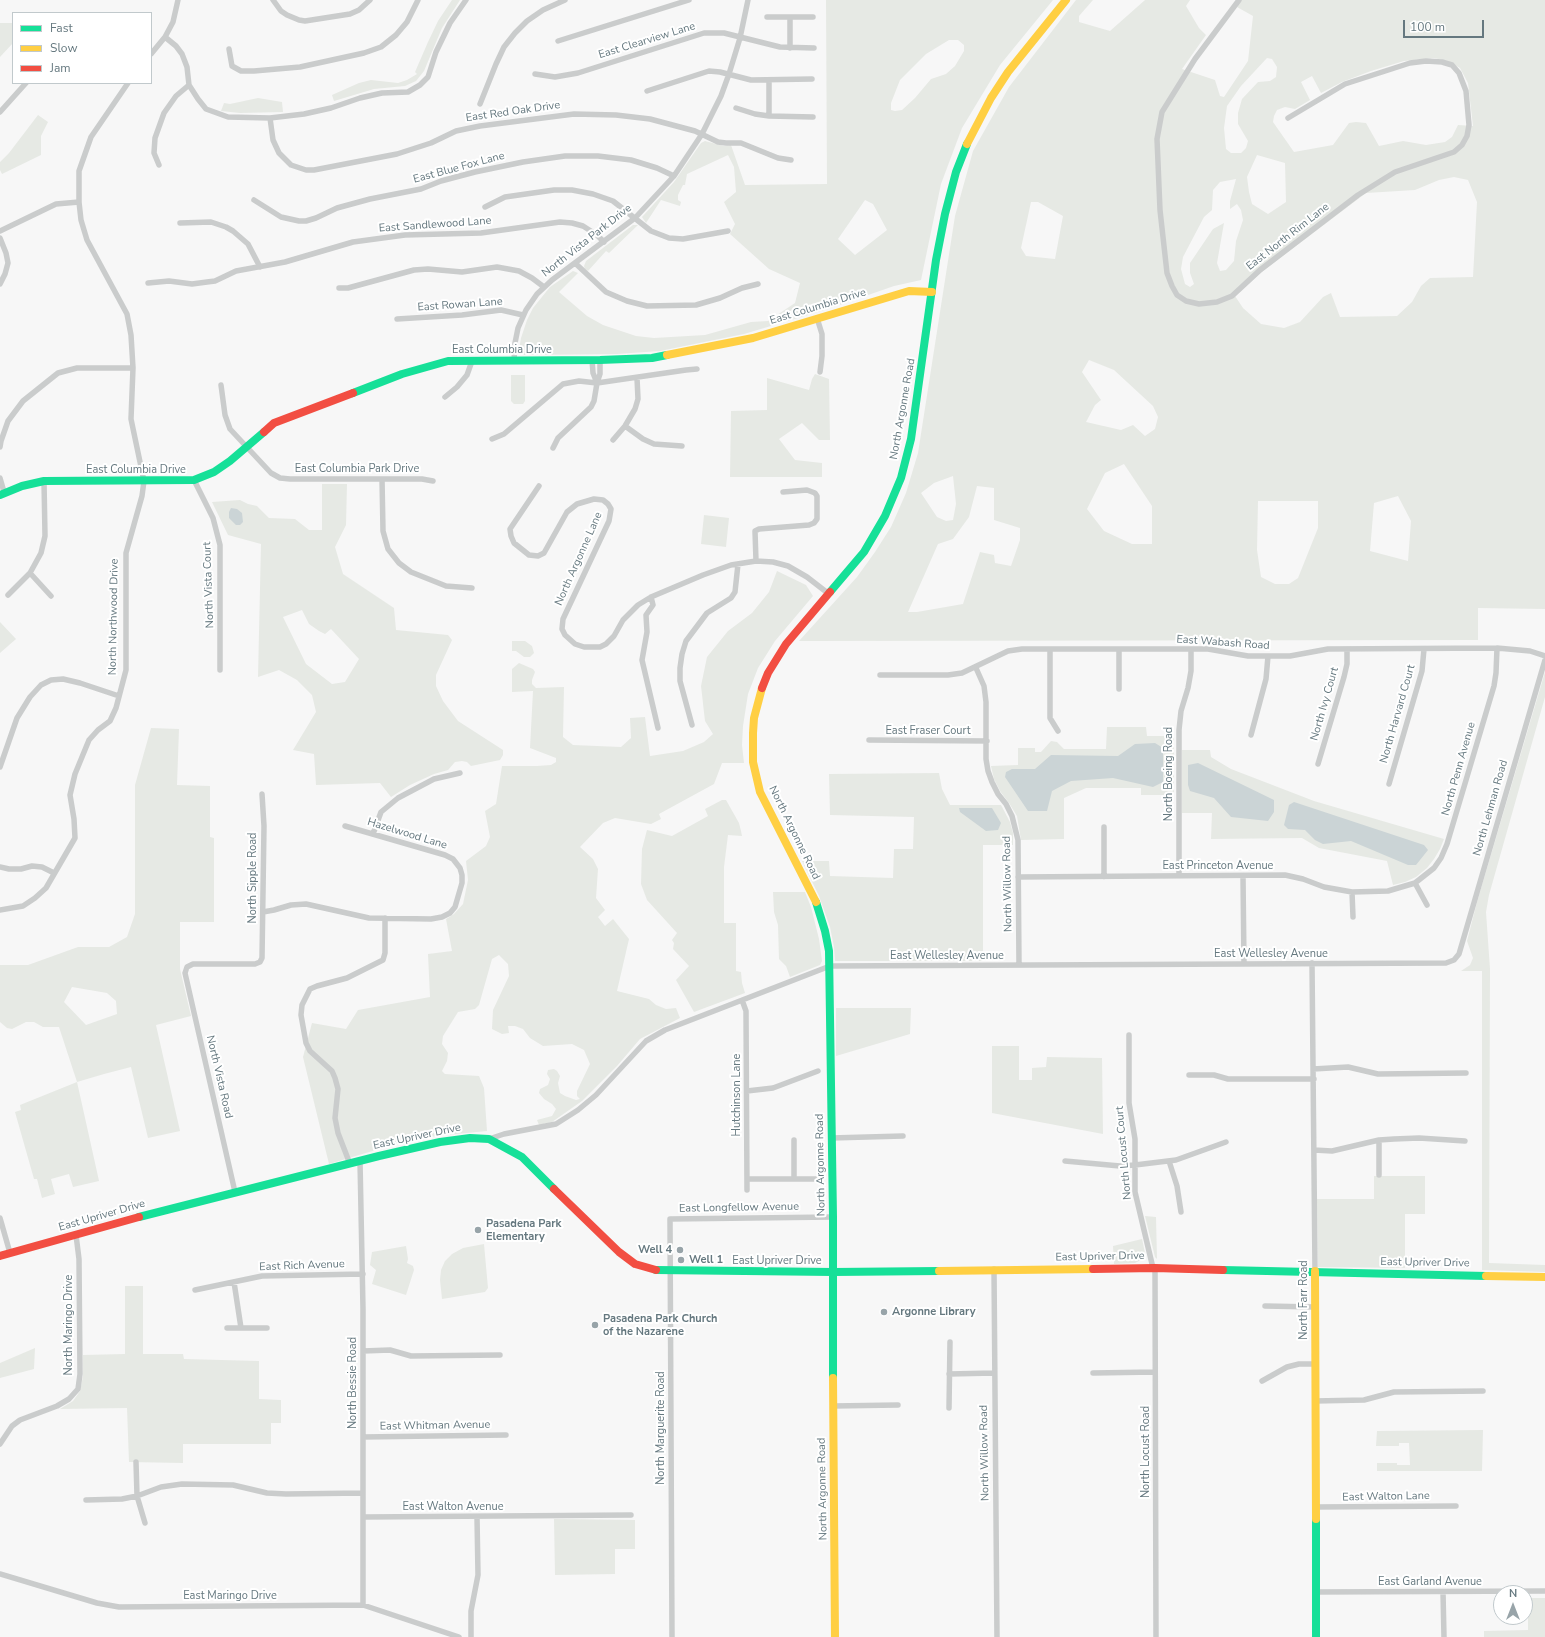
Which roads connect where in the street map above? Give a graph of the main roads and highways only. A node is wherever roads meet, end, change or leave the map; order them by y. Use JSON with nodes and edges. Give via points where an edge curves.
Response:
{"nodes":[{"id":1,"x":1066,"y":0,"type":"edge"},
{"id":2,"x":932,"y":292,"type":"junction"},
{"id":3,"x":2,"y":493,"type":"edge"},
{"id":4,"x":0,"y":1256,"type":"edge"},
{"id":5,"x":1315,"y":1271,"type":"junction"},
{"id":6,"x":833,"y":1272,"type":"junction"},
{"id":7,"x":1545,"y":1277,"type":"edge"},
{"id":8,"x":835,"y":1637,"type":"edge"},
{"id":9,"x":1316,"y":1637,"type":"edge"}],
"edges":[{"from":1,"to":2,"type":"main road","name":"North Argonne Road","via":[[1008,72],[969,140],[949,198]]},
{"from":2,"to":3,"type":"main road","name":"East Columbia Drive","via":[[910,291],[872,306],[817,318],[745,340],[652,358],[448,361],[402,374],[274,423],[230,461],[214,472],[194,480],[44,481]]},
{"from":2,"to":6,"type":"main road","name":"North Argonne Road","via":[[911,440],[901,478],[885,516],[864,552],[786,644],[768,673],[758,700],[752,733],[753,762],[760,792],[816,902],[829,951]]},
{"from":4,"to":6,"type":"main road","name":"East Upriver Drive","via":[[235,1192],[460,1138],[489,1139],[522,1157],[614,1247],[644,1268],[670,1272]]},
{"from":5,"to":6,"type":"main road","name":"East Upriver Drive","via":[[1154,1268]]},
{"from":5,"to":7,"type":"main road","name":"East Upriver Drive"},
{"from":5,"to":9,"type":"main road","name":"North Farr Road"},
{"from":6,"to":8,"type":"main road","name":"North Argonne Road"}]}
